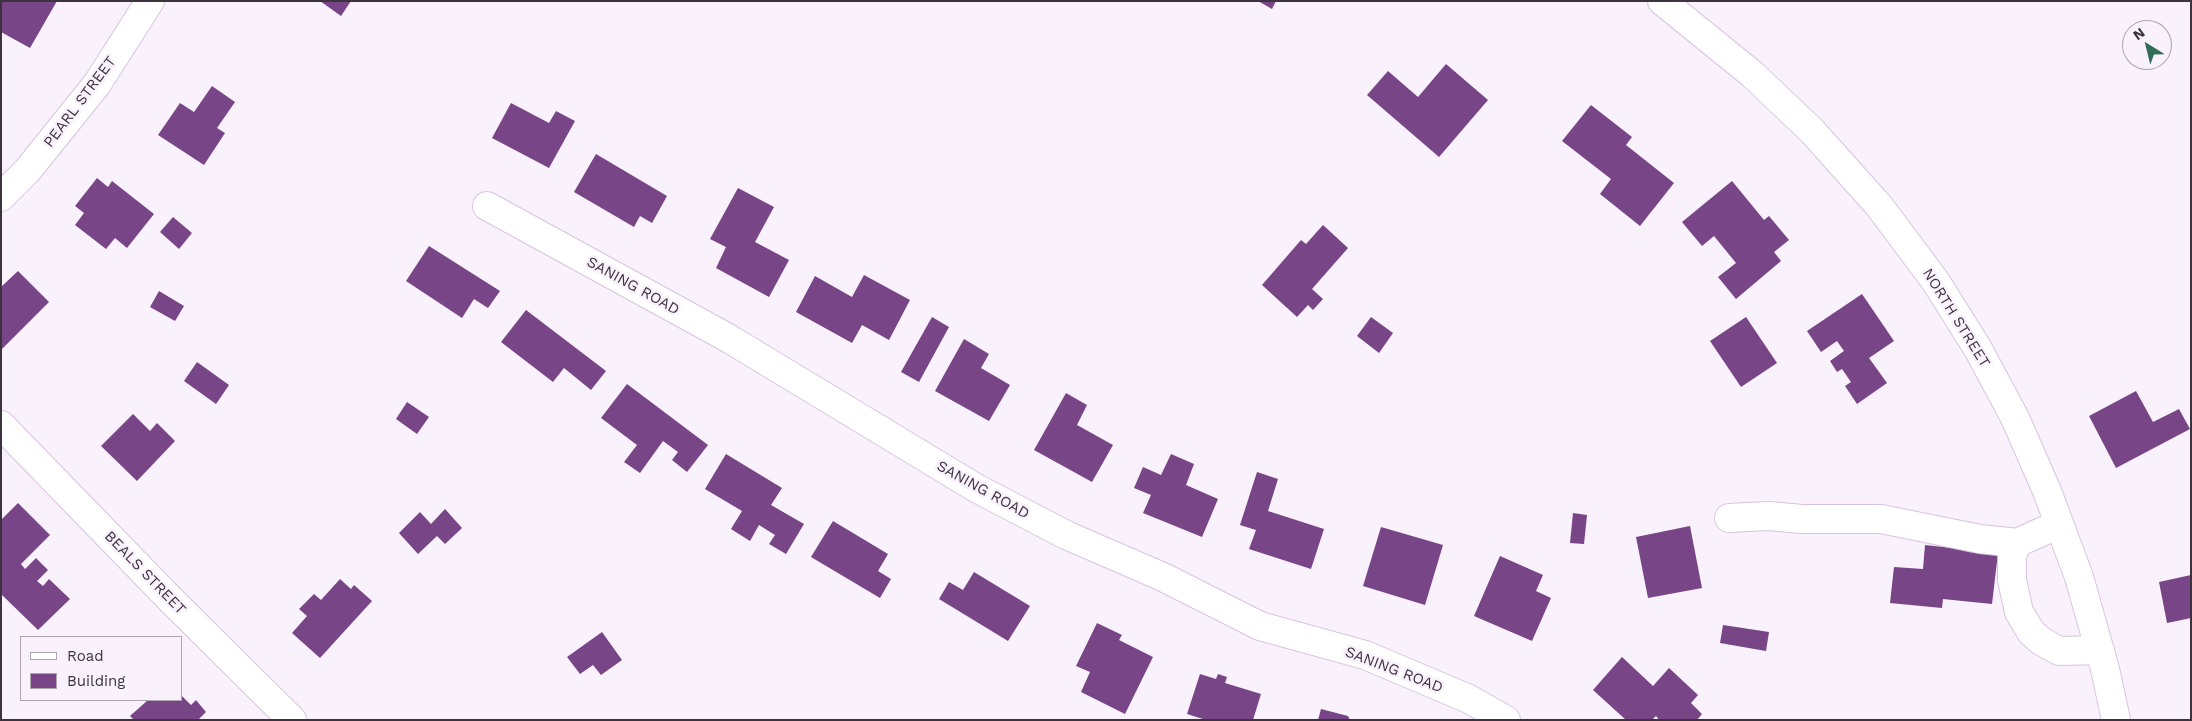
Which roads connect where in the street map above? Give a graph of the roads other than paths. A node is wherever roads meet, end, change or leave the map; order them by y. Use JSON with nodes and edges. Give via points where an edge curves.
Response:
{"nodes":[{"id":1,"x":150,"y":1,"type":"edge"},
{"id":2,"x":1662,"y":1,"type":"edge"},
{"id":3,"x":1,"y":197,"type":"edge"},
{"id":4,"x":487,"y":206,"type":"dead end"},
{"id":5,"x":1,"y":424,"type":"edge"},
{"id":6,"x":1730,"y":518,"type":"dead end"},
{"id":7,"x":2059,"y":524,"type":"junction"},
{"id":8,"x":2017,"y":543,"type":"junction"},
{"id":9,"x":2100,"y":650,"type":"junction"},
{"id":10,"x":292,"y":720,"type":"edge"},
{"id":11,"x":1506,"y":720,"type":"edge"},
{"id":12,"x":2116,"y":720,"type":"edge"}],
"edges":[{"from":1,"to":3,"type":"street","name":"PEARL STREET","via":[[97,84],[27,171]]},
{"from":2,"to":7,"type":"street","name":"NORTH STREET","via":[[1752,74],[1812,131],[1880,207],[1936,282],[1978,349],[2015,418]]},
{"from":4,"to":11,"type":"street","name":"SANING ROAD","via":[[728,338],[976,488],[1066,535],[1163,577],[1260,626],[1365,655],[1470,699]]},
{"from":5,"to":10,"type":"street","name":"BEALS STREET"},
{"from":6,"to":8,"type":"street","via":[[1881,519]]},
{"from":7,"to":8,"type":"street"},
{"from":7,"to":9,"type":"street","name":"NORTH STREET","via":[[2079,577]]},
{"from":8,"to":9,"type":"street","via":[[2012,556],[2012,580],[2019,612],[2031,632],[2059,651]]},
{"from":9,"to":12,"type":"street","name":"NORTH STREET"}]}
